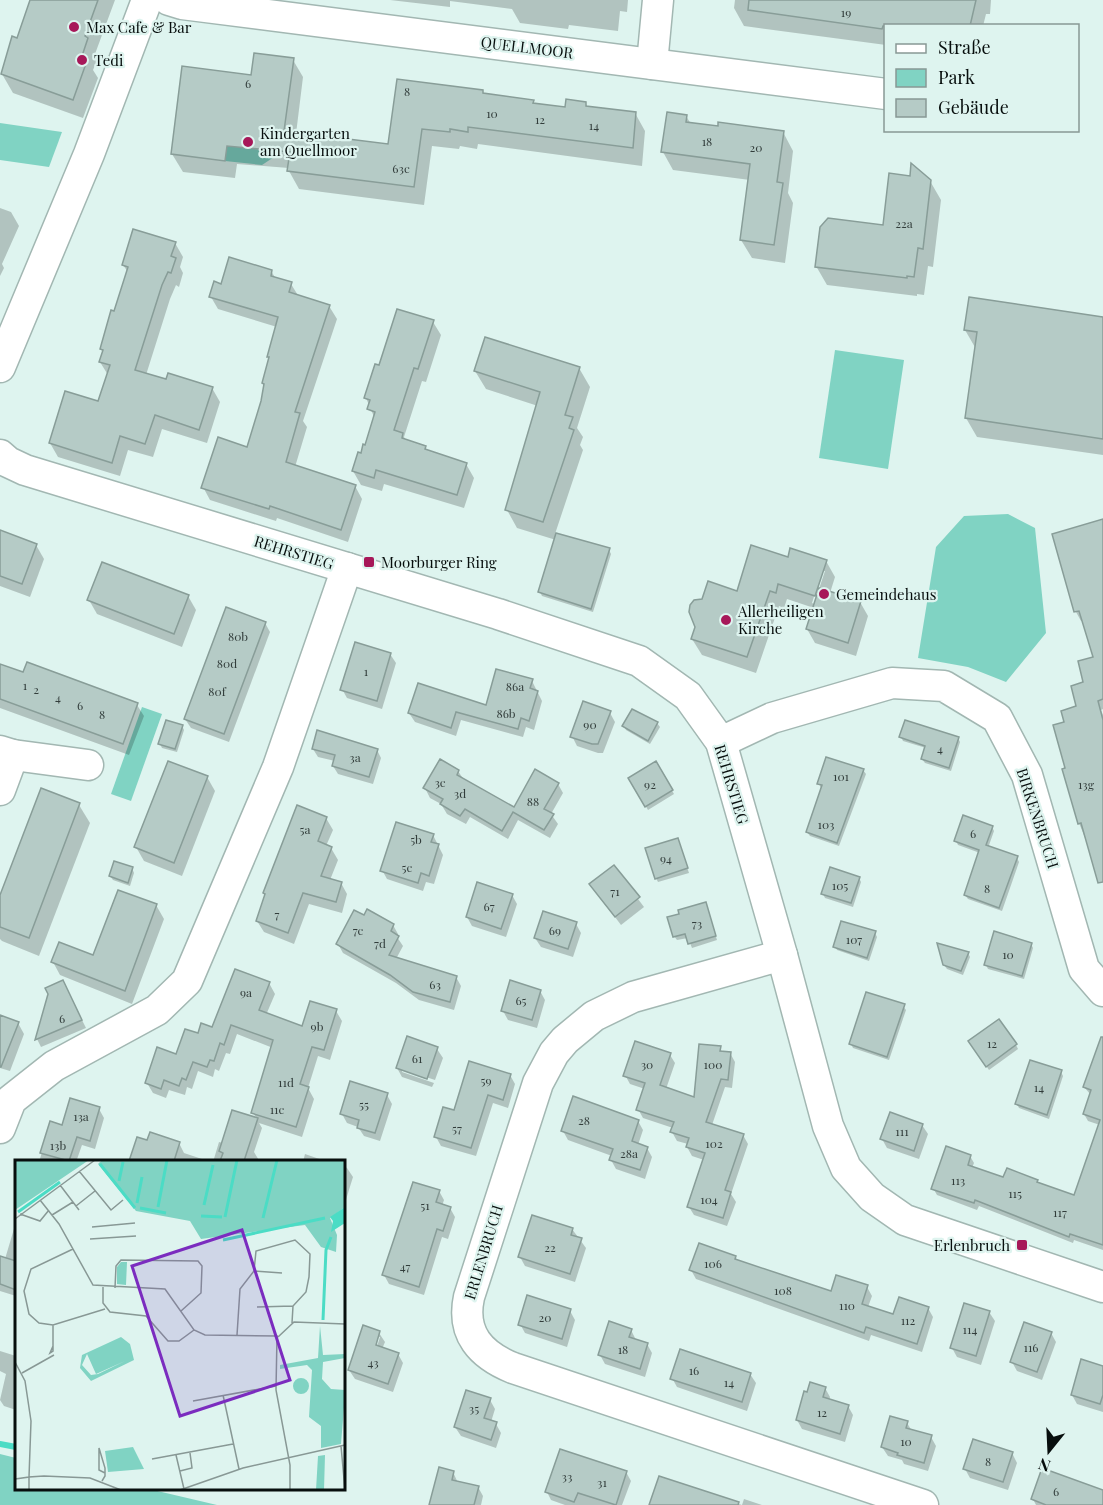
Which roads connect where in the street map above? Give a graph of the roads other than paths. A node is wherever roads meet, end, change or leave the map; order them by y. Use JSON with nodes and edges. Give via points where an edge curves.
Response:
{"nodes":[{"id":1,"x":147,"y":0,"type":"edge"},
{"id":2,"x":169,"y":0,"type":"edge"},
{"id":3,"x":658,"y":0,"type":"edge"},
{"id":4,"x":652,"y":64,"type":"junction"},
{"id":5,"x":884,"y":94,"type":"edge"},
{"id":6,"x":0,"y":367,"type":"edge"},
{"id":7,"x":0,"y":455,"type":"edge"},
{"id":8,"x":347,"y":568,"type":"junction"},
{"id":9,"x":721,"y":742,"type":"junction"},
{"id":10,"x":6,"y":753,"type":"edge"},
{"id":11,"x":88,"y":765,"type":"dead end"},
{"id":12,"x":0,"y":790,"type":"edge"},
{"id":13,"x":782,"y":955,"type":"junction"},
{"id":14,"x":1103,"y":991,"type":"edge"},
{"id":15,"x":5,"y":1098,"type":"edge"},
{"id":16,"x":0,"y":1128,"type":"edge"},
{"id":17,"x":1103,"y":1287,"type":"edge"},
{"id":18,"x":923,"y":1505,"type":"edge"}],
"edges":[{"from":1,"to":6,"type":"street","via":[[89,154]]},
{"from":2,"to":4,"type":"street","name":"QUELLMOOR"},
{"from":3,"to":4,"type":"street"},
{"from":4,"to":5,"type":"street","name":"QUELLMOOR"},
{"from":7,"to":8,"type":"street","name":"REHRSTIEG","via":[[25,470]]},
{"from":8,"to":9,"type":"street","name":"REHRSTIEG","via":[[639,661],[688,696]]},
{"from":8,"to":15,"type":"street","via":[[278,767],[187,981],[157,1010],[54,1066]]},
{"from":9,"to":13,"type":"street","name":"REHRSTIEG"},
{"from":9,"to":14,"type":"street","name":"BIRKENBRUCH","via":[[772,718],[892,683],[944,686],[997,718],[1027,775],[1084,969]]},
{"from":10,"to":11,"type":"street"},
{"from":10,"to":12,"type":"street"},
{"from":13,"to":17,"type":"street","name":"REHRSTIEG","via":[[828,1126],[846,1168],[872,1197],[906,1220]]},
{"from":13,"to":18,"type":"street","name":"ERLENBRUCH","via":[[633,997],[594,1016],[564,1040],[548,1062],[530,1105],[469,1297],[468,1325],[481,1348],[513,1368]]},
{"from":15,"to":16,"type":"street"}]}
